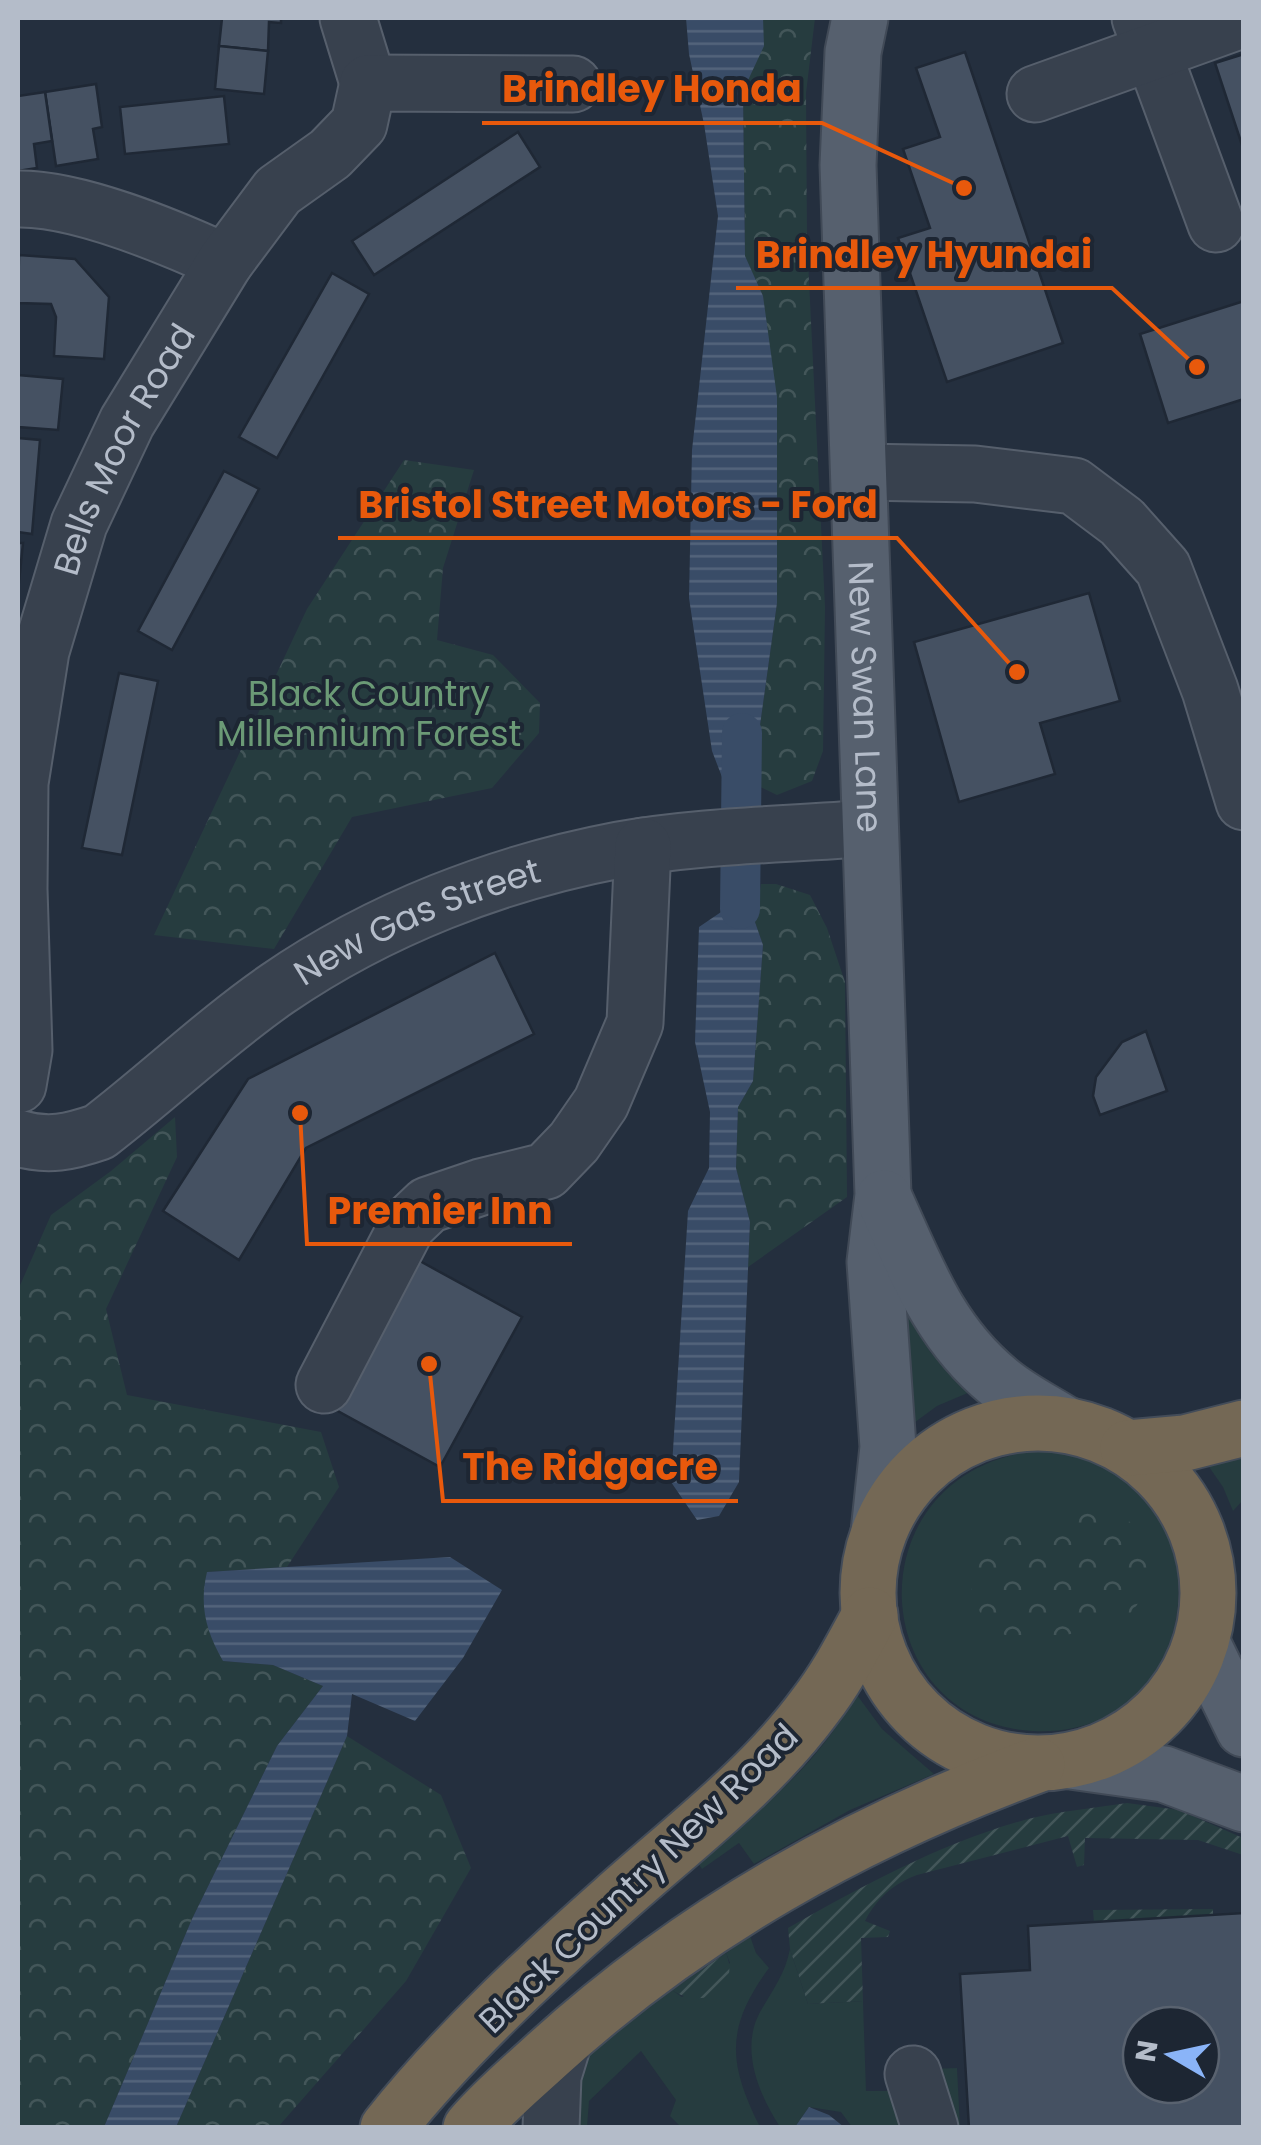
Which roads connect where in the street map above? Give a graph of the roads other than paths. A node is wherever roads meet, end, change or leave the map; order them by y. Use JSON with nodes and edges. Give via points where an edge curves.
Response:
{"nodes":[{"id":1,"x":348,"y":18,"type":"edge"},
{"id":2,"x":860,"y":18,"type":"edge"},
{"id":3,"x":1244,"y":19,"type":"edge"},
{"id":4,"x":1145,"y":35,"type":"edge"},
{"id":5,"x":368,"y":83,"type":"junction"},
{"id":6,"x":573,"y":84,"type":"dead end"},
{"id":7,"x":1035,"y":94,"type":"dead end"},
{"id":8,"x":18,"y":199,"type":"edge"},
{"id":9,"x":1216,"y":224,"type":"dead end"},
{"id":10,"x":225,"y":262,"type":"junction"},
{"id":11,"x":860,"y":472,"type":"junction"},
{"id":12,"x":19,"y":782,"type":"edge"},
{"id":13,"x":1244,"y":802,"type":"edge"},
{"id":14,"x":869,"y":828,"type":"junction"},
{"id":15,"x":668,"y":843,"type":"junction"},
{"id":16,"x":18,"y":1084,"type":"edge"},
{"id":17,"x":18,"y":1138,"type":"edge"},
{"id":18,"x":882,"y":1195,"type":"junction"},
{"id":19,"x":324,"y":1385,"type":"dead end"},
{"id":20,"x":1066,"y":1425,"type":"junction"},
{"id":21,"x":1244,"y":1428,"type":"edge"},
{"id":22,"x":1128,"y":1448,"type":"junction"},
{"id":23,"x":879,"y":1532,"type":"junction"},
{"id":24,"x":1244,"y":1543,"type":"edge"},
{"id":25,"x":1209,"y":1585,"type":"junction"},
{"id":26,"x":870,"y":1615,"type":"junction"},
{"id":27,"x":1202,"y":1643,"type":"junction"},
{"id":28,"x":1244,"y":1730,"type":"edge"},
{"id":29,"x":1055,"y":1763,"type":"junction"},
{"id":30,"x":1244,"y":1804,"type":"edge"},
{"id":31,"x":564,"y":2040,"type":"junction"},
{"id":32,"x":913,"y":2074,"type":"dead end"},
{"id":33,"x":388,"y":2128,"type":"edge"},
{"id":34,"x":471,"y":2128,"type":"edge"},
{"id":35,"x":550,"y":2128,"type":"edge"},
{"id":36,"x":930,"y":2128,"type":"edge"}],
"edges":[{"from":1,"to":5,"type":"street"},
{"from":2,"to":11,"type":"main road","name":"New Swan Lane","via":[[848,165]]},
{"from":3,"to":4,"type":"street"},
{"from":4,"to":7,"type":"street"},
{"from":4,"to":9,"type":"street"},
{"from":5,"to":6,"type":"street"},
{"from":5,"to":10,"type":"street","name":"Bells Moor Road","via":[[359,124],[278,191]]},
{"from":8,"to":10,"type":"street","via":[[100,214]]},
{"from":10,"to":12,"type":"street","name":"Bells Moor Road","via":[[127,422],[79,524],[41,652]]},
{"from":11,"to":13,"type":"street","via":[[975,474],[1074,486],[1122,522],[1162,568]]},
{"from":11,"to":14,"type":"main road","name":"New Swan Lane"},
{"from":12,"to":16,"type":"street","name":"Bells Moor Road","via":[[24,1050]]},
{"from":14,"to":15,"type":"street","name":"New Gas Street"},
{"from":14,"to":18,"type":"main road","name":"New Swan Lane"},
{"from":15,"to":17,"type":"street","name":"New Gas Street","via":[[544,867],[447,897],[277,989],[100,1132],[40,1145]]},
{"from":15,"to":19,"type":"street","via":[[634,1023],[602,1103],[546,1172],[428,1205],[408,1224]]},
{"from":18,"to":20,"type":"main road","name":"New Swan Lane","via":[[928,1298],[959,1341],[1000,1383]]},
{"from":18,"to":23,"type":"main road","name":"New Swan Lane","via":[[875,1262],[888,1447]]},
{"from":20,"to":22,"type":"highway"},
{"from":20,"to":23,"type":"highway","via":[[1018,1424],[952,1446],[905,1487]]},
{"from":21,"to":22,"type":"highway"},
{"from":22,"to":25,"type":"highway","via":[[1157,1470],[1184,1506],[1204,1552]]},
{"from":23,"to":26,"type":"highway"},
{"from":24,"to":25,"type":"highway"},
{"from":25,"to":27,"type":"highway"},
{"from":26,"to":29,"type":"highway","via":[[892,1682],[928,1724],[979,1754]]},
{"from":26,"to":33,"type":"highway","name":"Black Country New Road","via":[[814,1709],[750,1781],[588,1922],[428,2078]]},
{"from":27,"to":28,"type":"main road"},
{"from":27,"to":29,"type":"highway","via":[[1181,1688],[1150,1722],[1114,1746]]},
{"from":29,"to":30,"type":"main road","via":[[1164,1774]]},
{"from":29,"to":31,"type":"highway","name":"Black Country New Road","via":[[978,1787],[762,1893],[632,1980]]},
{"from":31,"to":34,"type":"highway","name":"Black Country New Road"},
{"from":31,"to":35,"type":"street","via":[[553,2076]]},
{"from":32,"to":36,"type":"street"}]}
